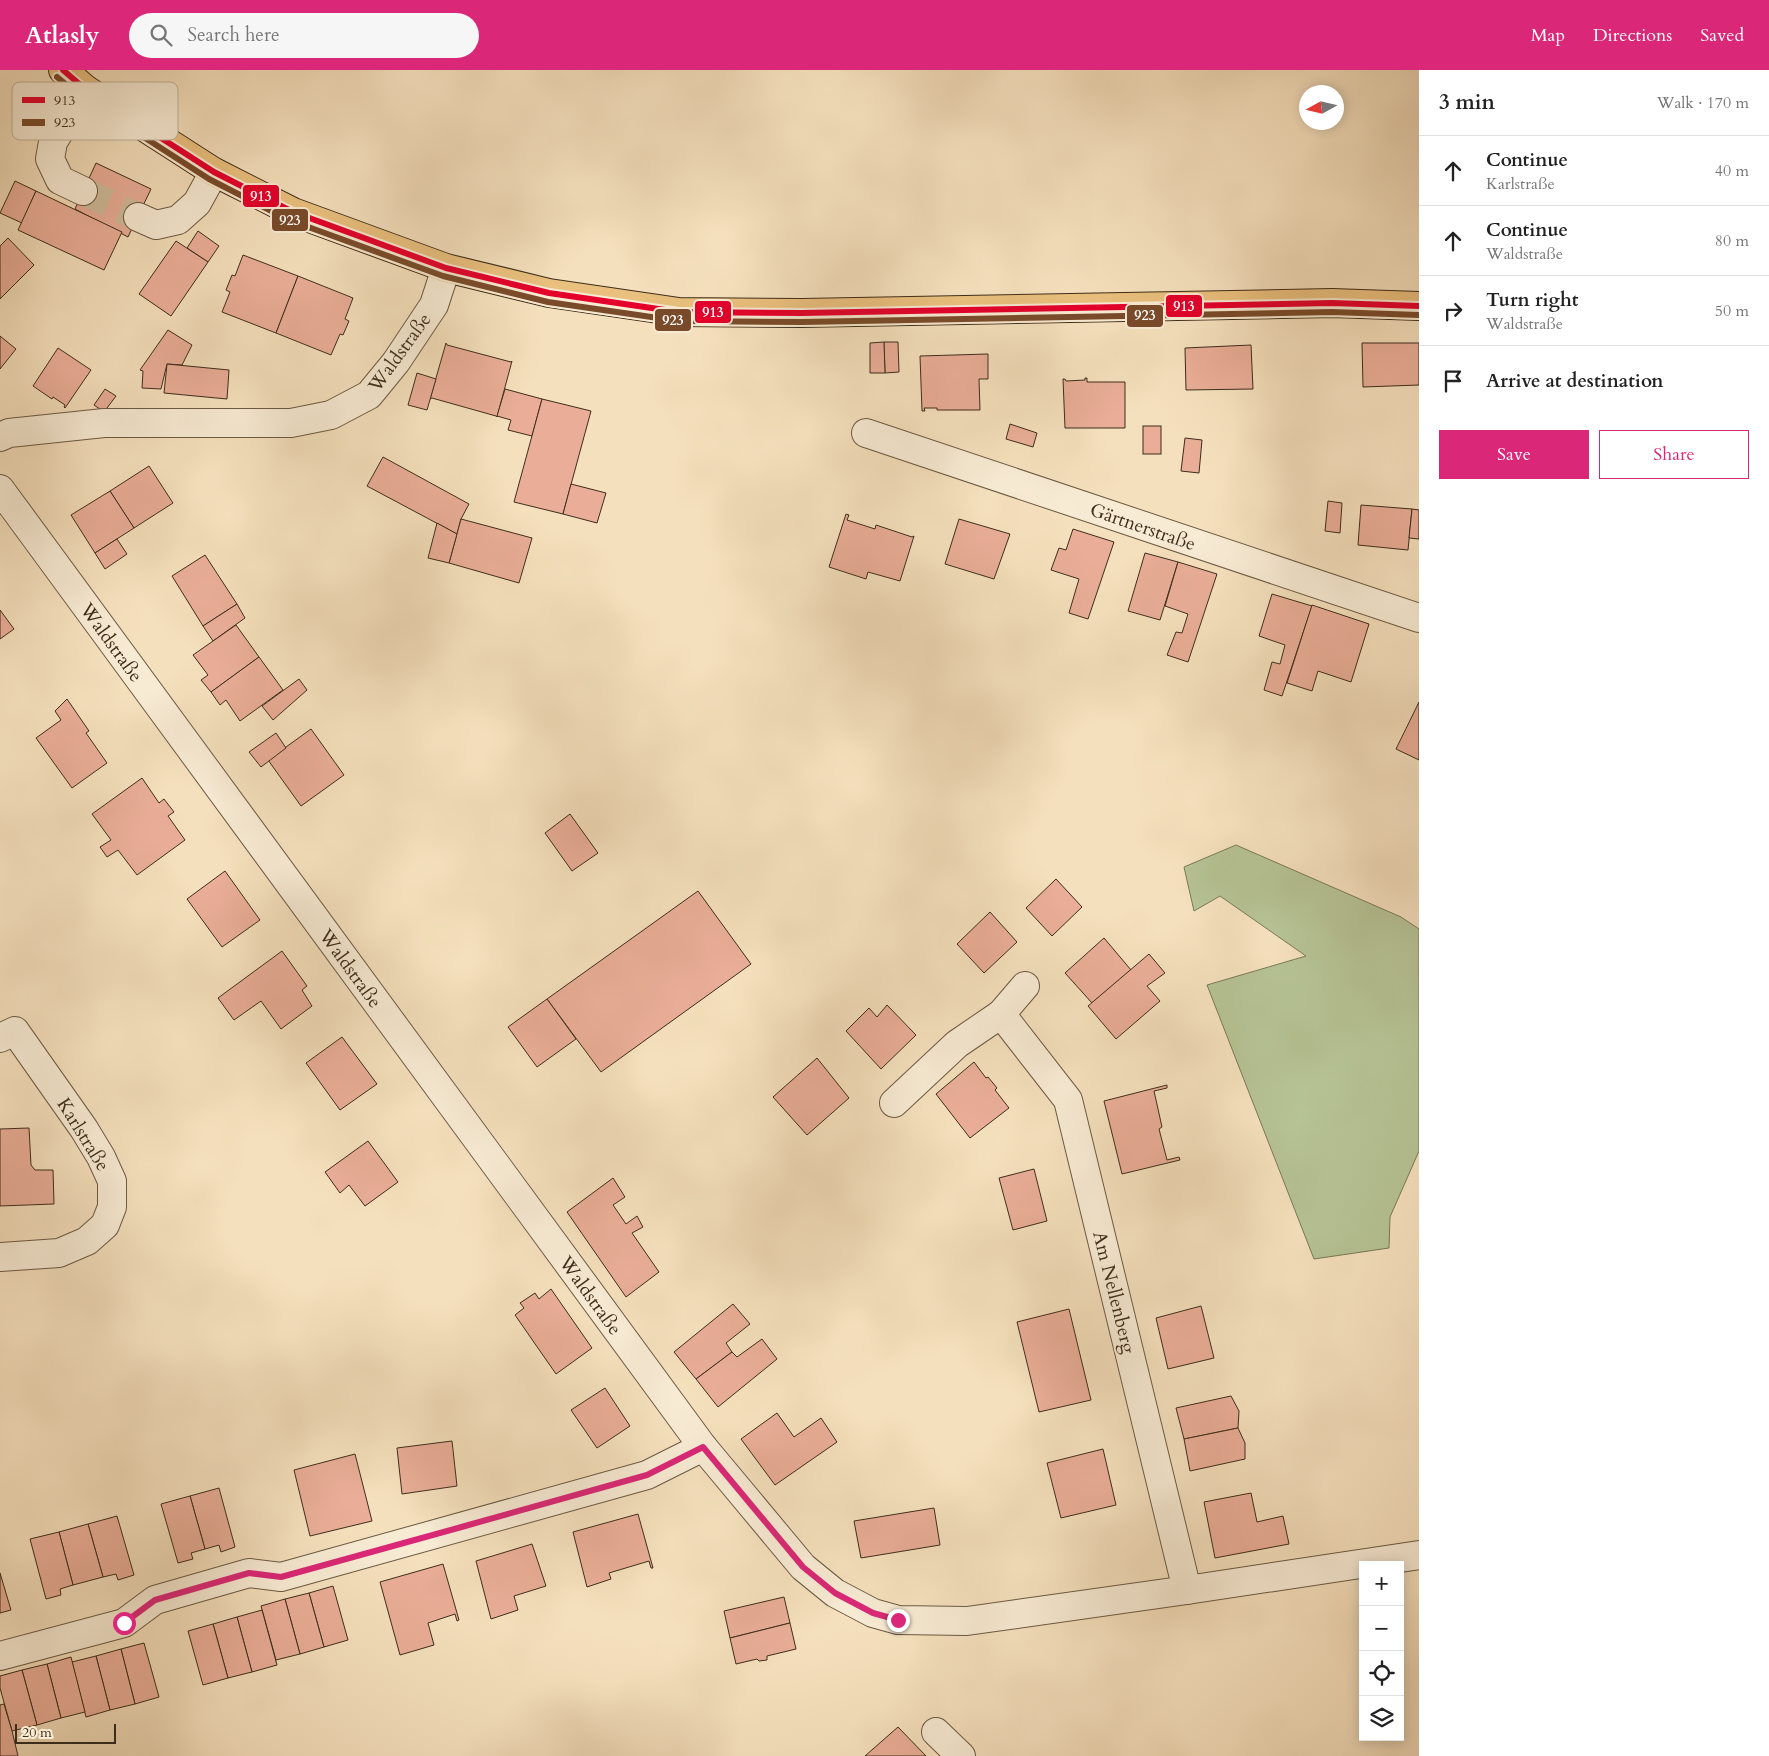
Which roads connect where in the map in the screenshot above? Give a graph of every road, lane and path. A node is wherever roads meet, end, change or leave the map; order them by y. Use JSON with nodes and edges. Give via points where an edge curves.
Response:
{"nodes":[{"id":1,"x":63,"y":70,"type":"edge"},
{"id":2,"x":77,"y":82,"type":"edge"},
{"id":3,"x":54,"y":140,"type":"edge"},
{"id":4,"x":164,"y":140,"type":"edge"},
{"id":5,"x":214,"y":172,"type":"junction"},
{"id":6,"x":83,"y":191,"type":"tunnel mouth"},
{"id":7,"x":138,"y":217,"type":"tunnel mouth"},
{"id":8,"x":446,"y":268,"type":"junction"},
{"id":9,"x":1419,"y":306,"type":"edge"},
{"id":10,"x":866,"y":433,"type":"dead end"},
{"id":11,"x":0,"y":437,"type":"edge"},
{"id":12,"x":0,"y":489,"type":"edge"},
{"id":13,"x":1419,"y":618,"type":"edge"},
{"id":14,"x":1025,"y":986,"type":"dead end"},
{"id":15,"x":1000,"y":1014,"type":"junction"},
{"id":16,"x":8,"y":1034,"type":"edge"},
{"id":17,"x":894,"y":1103,"type":"dead end"},
{"id":18,"x":0,"y":1257,"type":"edge"},
{"id":19,"x":703,"y":1447,"type":"junction"},
{"id":20,"x":1419,"y":1555,"type":"edge"},
{"id":21,"x":1187,"y":1590,"type":"junction"},
{"id":22,"x":0,"y":1656,"type":"edge"},
{"id":23,"x":936,"y":1732,"type":"dead end"},
{"id":24,"x":961,"y":1756,"type":"edge"}],
"edges":[{"from":1,"to":2,"type":"main road"},
{"from":3,"to":6,"type":"street","via":[[50,160],[60,180]]},
{"from":4,"to":5,"type":"main road"},
{"from":5,"to":7,"type":"street","via":[[197,203],[178,220],[156,225]]},
{"from":5,"to":8,"type":"main road","via":[[293,212]]},
{"from":8,"to":9,"type":"main road","via":[[549,293],[679,312],[812,313],[1332,302]]},
{"from":8,"to":11,"type":"street","name":"Waldstraße","via":[[434,304],[396,362],[369,395],[331,415],[291,423],[104,423],[9,432]]},
{"from":10,"to":13,"type":"street","name":"Gärtnerstraße"},
{"from":12,"to":19,"type":"street","name":"Waldstraße"},
{"from":14,"to":15,"type":"street"},
{"from":15,"to":17,"type":"street","via":[[957,1044]]},
{"from":15,"to":21,"type":"street","name":"Am Nellenberg","via":[[1068,1100]]},
{"from":16,"to":18,"type":"street","name":"Karlstraße","via":[[84,1129],[101,1157],[112,1181],[112,1206],[105,1225],[87,1241],[59,1253]]},
{"from":19,"to":21,"type":"street","name":"Waldstraße","via":[[803,1567],[835,1593],[873,1613],[898,1620],[967,1621]]},
{"from":19,"to":22,"type":"street","via":[[647,1475],[281,1577],[249,1573],[155,1600],[124,1623]]},
{"from":20,"to":21,"type":"street"},
{"from":23,"to":24,"type":"street"}]}
